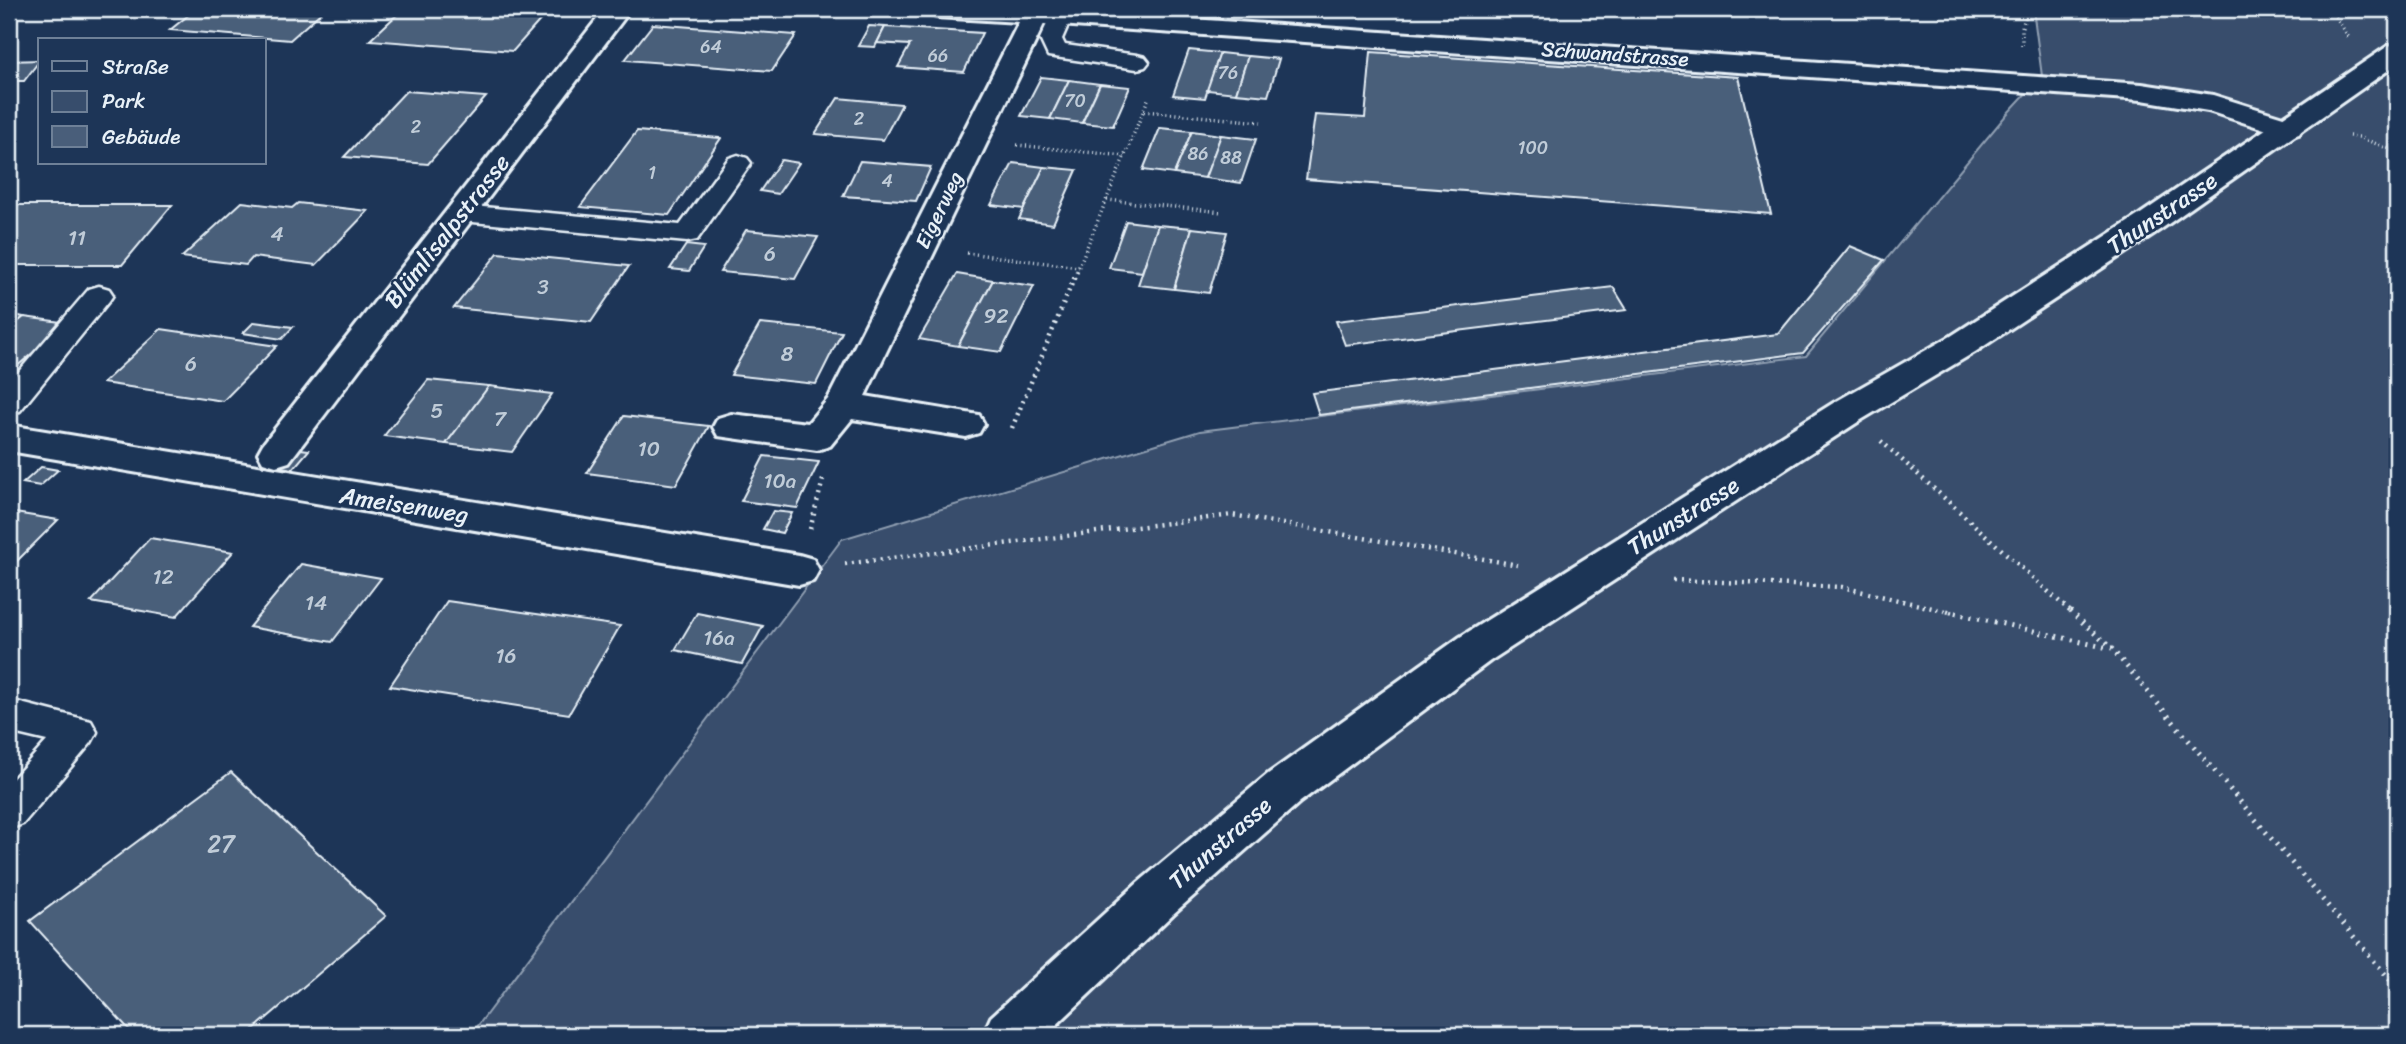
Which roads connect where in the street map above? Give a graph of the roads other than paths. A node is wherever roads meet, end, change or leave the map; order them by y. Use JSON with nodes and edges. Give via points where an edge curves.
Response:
{"nodes":[{"id":1,"x":618,"y":9,"type":"edge"},
{"id":2,"x":936,"y":9,"type":"edge"},
{"id":3,"x":979,"y":10,"type":"edge"},
{"id":4,"x":1049,"y":16,"type":"junction"},
{"id":5,"x":2397,"y":52,"type":"edge"},
{"id":6,"x":1137,"y":62,"type":"dead end"},
{"id":7,"x":2289,"y":128,"type":"junction"},
{"id":8,"x":738,"y":163,"type":"dead end"},
{"id":9,"x":462,"y":213,"type":"junction"},
{"id":10,"x":99,"y":295,"type":"dead end"},
{"id":11,"x":9,"y":402,"type":"edge"},
{"id":12,"x":842,"y":405,"type":"junction"},
{"id":13,"x":965,"y":424,"type":"road end"},
{"id":14,"x":731,"y":427,"type":"dead end"},
{"id":15,"x":9,"y":438,"type":"edge"},
{"id":16,"x":276,"y":453,"type":"dead end"},
{"id":17,"x":799,"y":570,"type":"road end"},
{"id":18,"x":9,"y":716,"type":"edge"},
{"id":19,"x":9,"y":811,"type":"edge"},
{"id":20,"x":1009,"y":1035,"type":"edge"}],
"edges":[{"from":1,"to":9,"type":"street","name":"Blümlisalpstrasse"},
{"from":2,"to":3,"type":"street","name":"Schwandstrasse"},
{"from":3,"to":4,"type":"street","name":"Schwandstrasse"},
{"from":4,"to":6,"type":"lane","via":[[1056,51]]},
{"from":4,"to":7,"type":"street","name":"Schwandstrasse","via":[[2142,92],[2213,103]]},
{"from":4,"to":12,"type":"street","name":"Eigerweg","via":[[974,140]]},
{"from":5,"to":7,"type":"street","name":"Thunstrasse"},
{"from":7,"to":20,"type":"street","name":"Thunstrasse","via":[[1974,337],[1848,411],[1475,649],[1284,788],[1156,898]]},
{"from":8,"to":9,"type":"lane","via":[[687,234]]},
{"from":9,"to":16,"type":"street","name":"Blümlisalpstrasse"},
{"from":10,"to":11,"type":"lane"},
{"from":12,"to":13,"type":"street"},
{"from":12,"to":14,"type":"street","name":"Eigerweg","via":[[817,438]]},
{"from":15,"to":17,"type":"street","name":"Ameisenweg"},
{"from":18,"to":19,"type":"lane","via":[[78,732]]}]}
